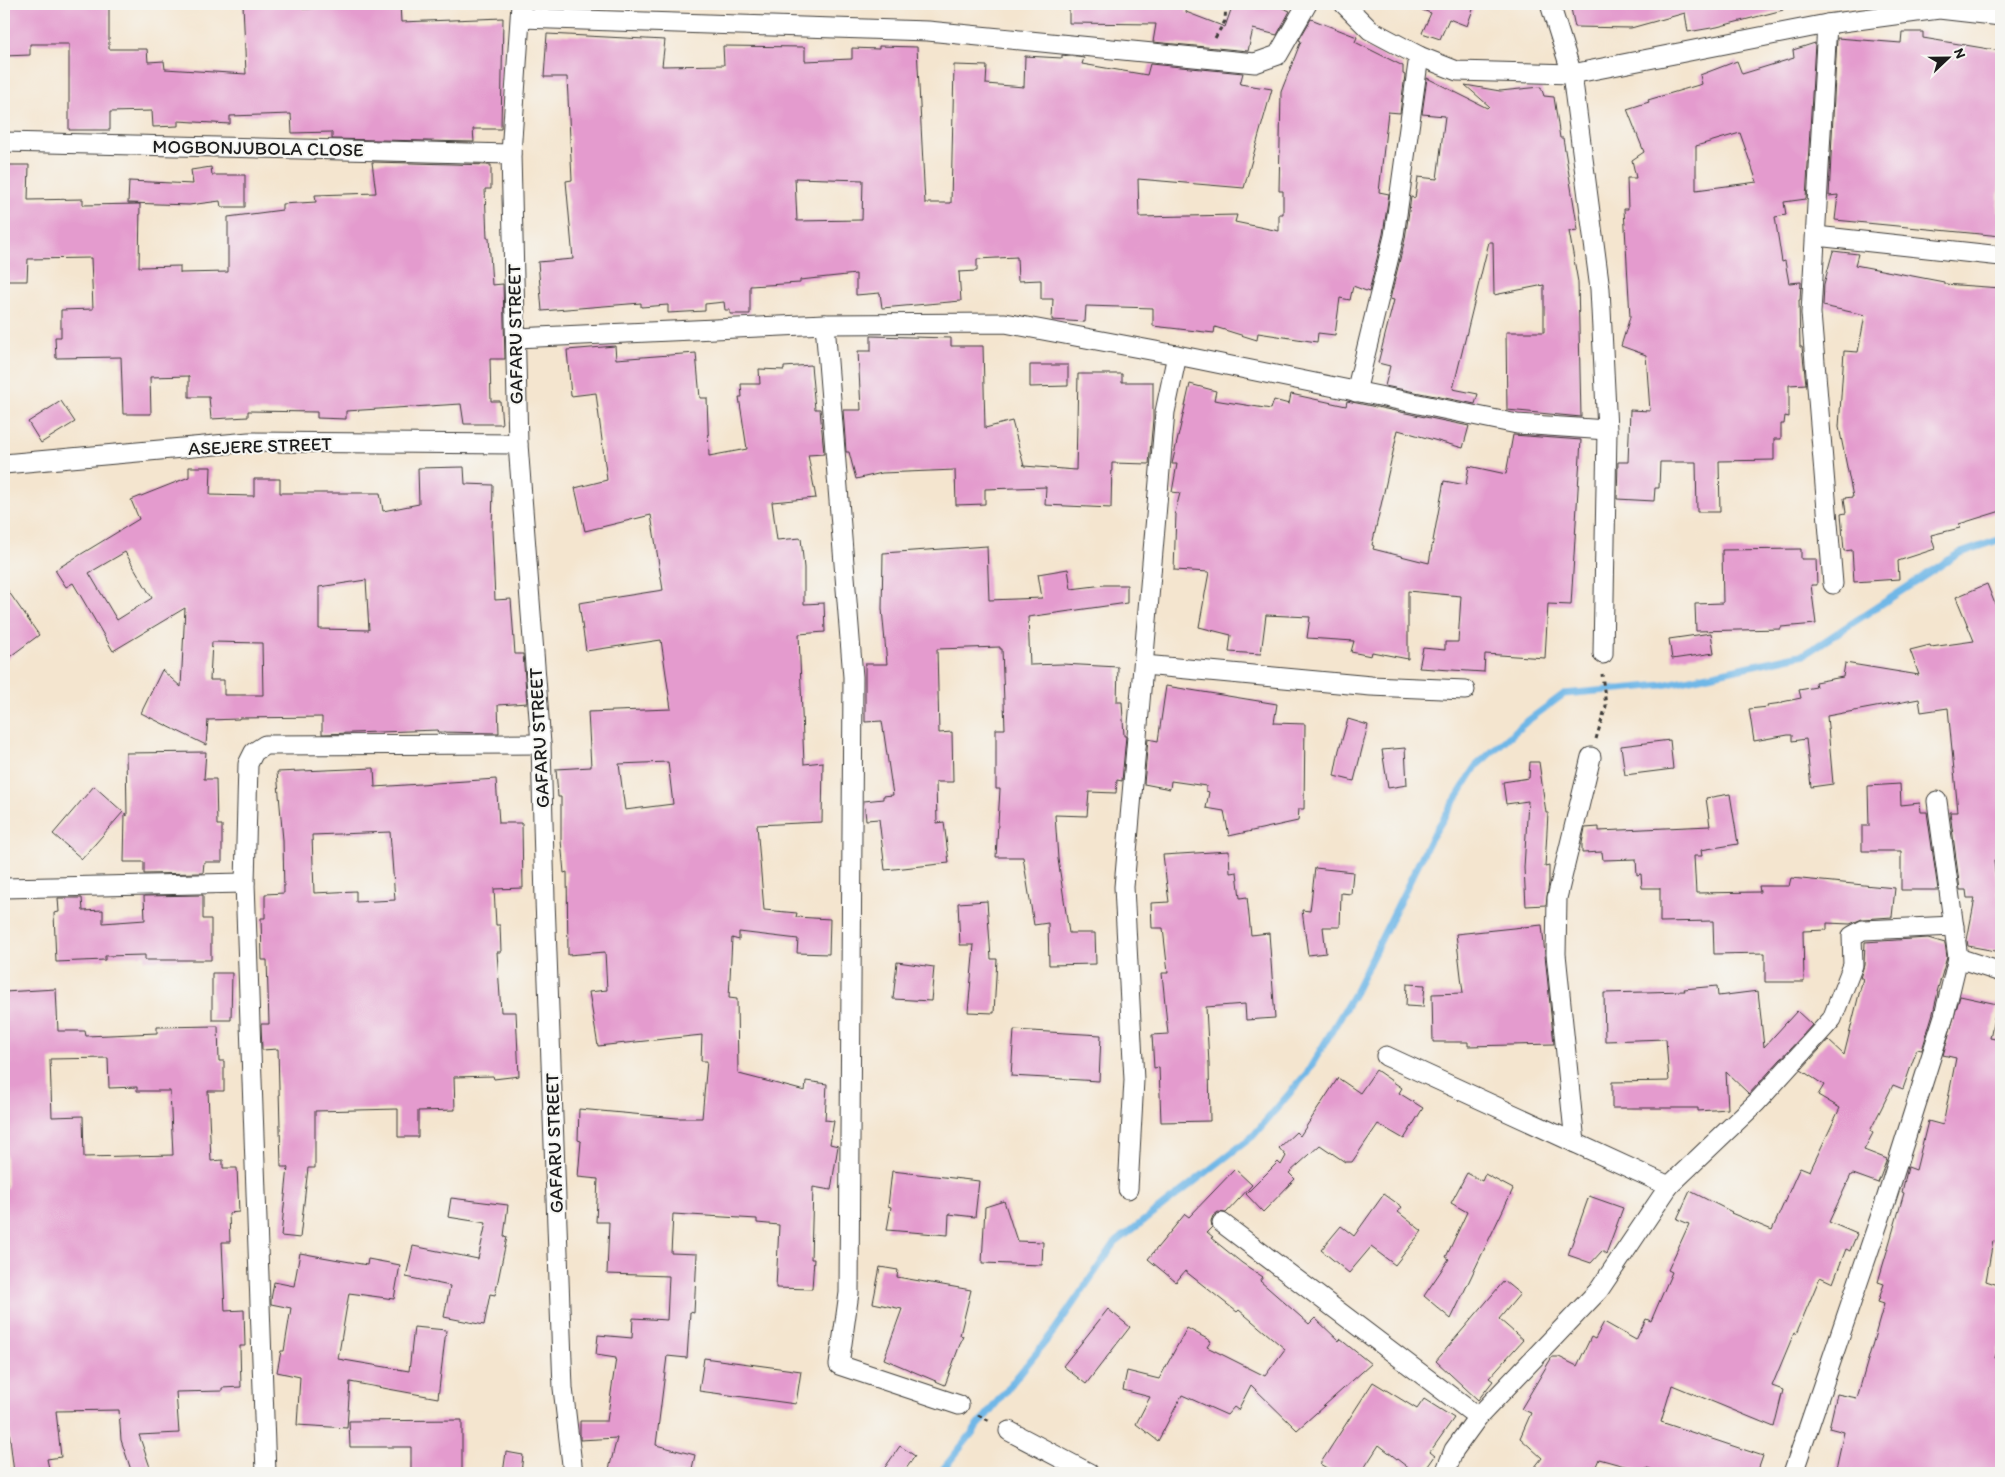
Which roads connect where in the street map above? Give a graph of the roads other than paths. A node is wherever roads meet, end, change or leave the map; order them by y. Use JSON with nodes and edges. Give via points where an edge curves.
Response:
{"nodes":[{"id":1,"x":1307,"y":4,"type":"edge"},
{"id":2,"x":1344,"y":4,"type":"edge"},
{"id":3,"x":1550,"y":4,"type":"edge"},
{"id":4,"x":521,"y":11,"type":"edge"},
{"id":5,"x":2001,"y":16,"type":"edge"},
{"id":6,"x":1827,"y":24,"type":"junction"},
{"id":7,"x":1419,"y":56,"type":"junction"},
{"id":8,"x":1572,"y":74,"type":"junction"},
{"id":9,"x":4,"y":142,"type":"edge"},
{"id":10,"x":512,"y":154,"type":"junction"},
{"id":11,"x":1816,"y":236,"type":"junction"},
{"id":12,"x":2001,"y":256,"type":"edge"},
{"id":13,"x":825,"y":324,"type":"junction"},
{"id":14,"x":516,"y":338,"type":"junction"},
{"id":15,"x":1177,"y":355,"type":"junction"},
{"id":16,"x":1356,"y":392,"type":"junction"},
{"id":17,"x":1607,"y":430,"type":"junction"},
{"id":18,"x":518,"y":444,"type":"junction"},
{"id":19,"x":4,"y":464,"type":"edge"},
{"id":20,"x":1833,"y":584,"type":"dead end"},
{"id":21,"x":1603,"y":654,"type":"dead end"},
{"id":22,"x":1144,"y":665,"type":"junction"},
{"id":23,"x":1465,"y":690,"type":"dead end"},
{"id":24,"x":541,"y":744,"type":"junction"},
{"id":25,"x":1591,"y":757,"type":"road end"},
{"id":26,"x":1938,"y":801,"type":"dead end"},
{"id":27,"x":245,"y":882,"type":"junction"},
{"id":28,"x":4,"y":888,"type":"edge"},
{"id":29,"x":1954,"y":926,"type":"junction"},
{"id":30,"x":1958,"y":958,"type":"junction"},
{"id":31,"x":2001,"y":972,"type":"edge"},
{"id":32,"x":1386,"y":1056,"type":"dead end"},
{"id":33,"x":1574,"y":1142,"type":"junction"},
{"id":34,"x":1669,"y":1186,"type":"junction"},
{"id":35,"x":1128,"y":1189,"type":"dead end"},
{"id":36,"x":1222,"y":1224,"type":"dead end"},
{"id":37,"x":959,"y":1405,"type":"road end"},
{"id":38,"x":1478,"y":1417,"type":"junction"},
{"id":39,"x":1009,"y":1431,"type":"road end"},
{"id":40,"x":266,"y":1473,"type":"edge"},
{"id":41,"x":573,"y":1473,"type":"edge"},
{"id":42,"x":1089,"y":1473,"type":"edge"},
{"id":43,"x":1445,"y":1473,"type":"edge"},
{"id":44,"x":1793,"y":1473,"type":"edge"}],
"edges":[{"from":1,"to":4,"type":"street","via":[[1278,55],[1255,63],[928,30]]},
{"from":2,"to":7,"type":"street","via":[[1370,30]]},
{"from":3,"to":8,"type":"street"},
{"from":4,"to":10,"type":"street","name":"GAFARU STREET"},
{"from":5,"to":6,"type":"street","via":[[1939,9]]},
{"from":6,"to":8,"type":"street"},
{"from":6,"to":11,"type":"street"},
{"from":7,"to":8,"type":"street","via":[[1457,71]]},
{"from":7,"to":16,"type":"street","via":[[1394,236]]},
{"from":8,"to":17,"type":"street","via":[[1600,289]]},
{"from":9,"to":10,"type":"street","name":"MOGBONJUBOLA CLOSE"},
{"from":10,"to":14,"type":"street","name":"GAFARU STREET"},
{"from":11,"to":12,"type":"street"},
{"from":11,"to":20,"type":"street","via":[[1811,313]]},
{"from":13,"to":14,"type":"street"},
{"from":13,"to":15,"type":"street","via":[[1005,323]]},
{"from":13,"to":37,"type":"street","via":[[853,677],[849,1293],[838,1365]]},
{"from":14,"to":18,"type":"street","name":"GAFARU STREET"},
{"from":15,"to":16,"type":"street"},
{"from":15,"to":22,"type":"street","via":[[1165,412]]},
{"from":16,"to":17,"type":"street","via":[[1517,424]]},
{"from":17,"to":21,"type":"street"},
{"from":18,"to":19,"type":"street","name":"ASEJERE STREET","via":[[249,442]]},
{"from":18,"to":24,"type":"street","name":"GAFARU STREET"},
{"from":22,"to":23,"type":"street","via":[[1371,686]]},
{"from":22,"to":35,"type":"street","via":[[1124,887],[1134,1080]]},
{"from":24,"to":27,"type":"street","via":[[265,745],[254,752],[248,764]]},
{"from":24,"to":41,"type":"street","name":"GAFARU STREET","via":[[563,1388]]},
{"from":25,"to":33,"type":"street","via":[[1556,898],[1556,954]]},
{"from":26,"to":29,"type":"street"},
{"from":27,"to":28,"type":"street"},
{"from":27,"to":40,"type":"street"},
{"from":29,"to":30,"type":"street"},
{"from":29,"to":34,"type":"street","via":[[1863,930],[1852,936],[1853,965],[1832,1020],[1756,1103]]},
{"from":30,"to":31,"type":"street"},
{"from":30,"to":44,"type":"street","via":[[1944,1016],[1886,1200]]},
{"from":32,"to":33,"type":"street"},
{"from":33,"to":34,"type":"street"},
{"from":34,"to":38,"type":"street","via":[[1599,1290]]},
{"from":36,"to":38,"type":"street"},
{"from":38,"to":43,"type":"street","via":[[1454,1450]]},
{"from":39,"to":42,"type":"street"}]}
